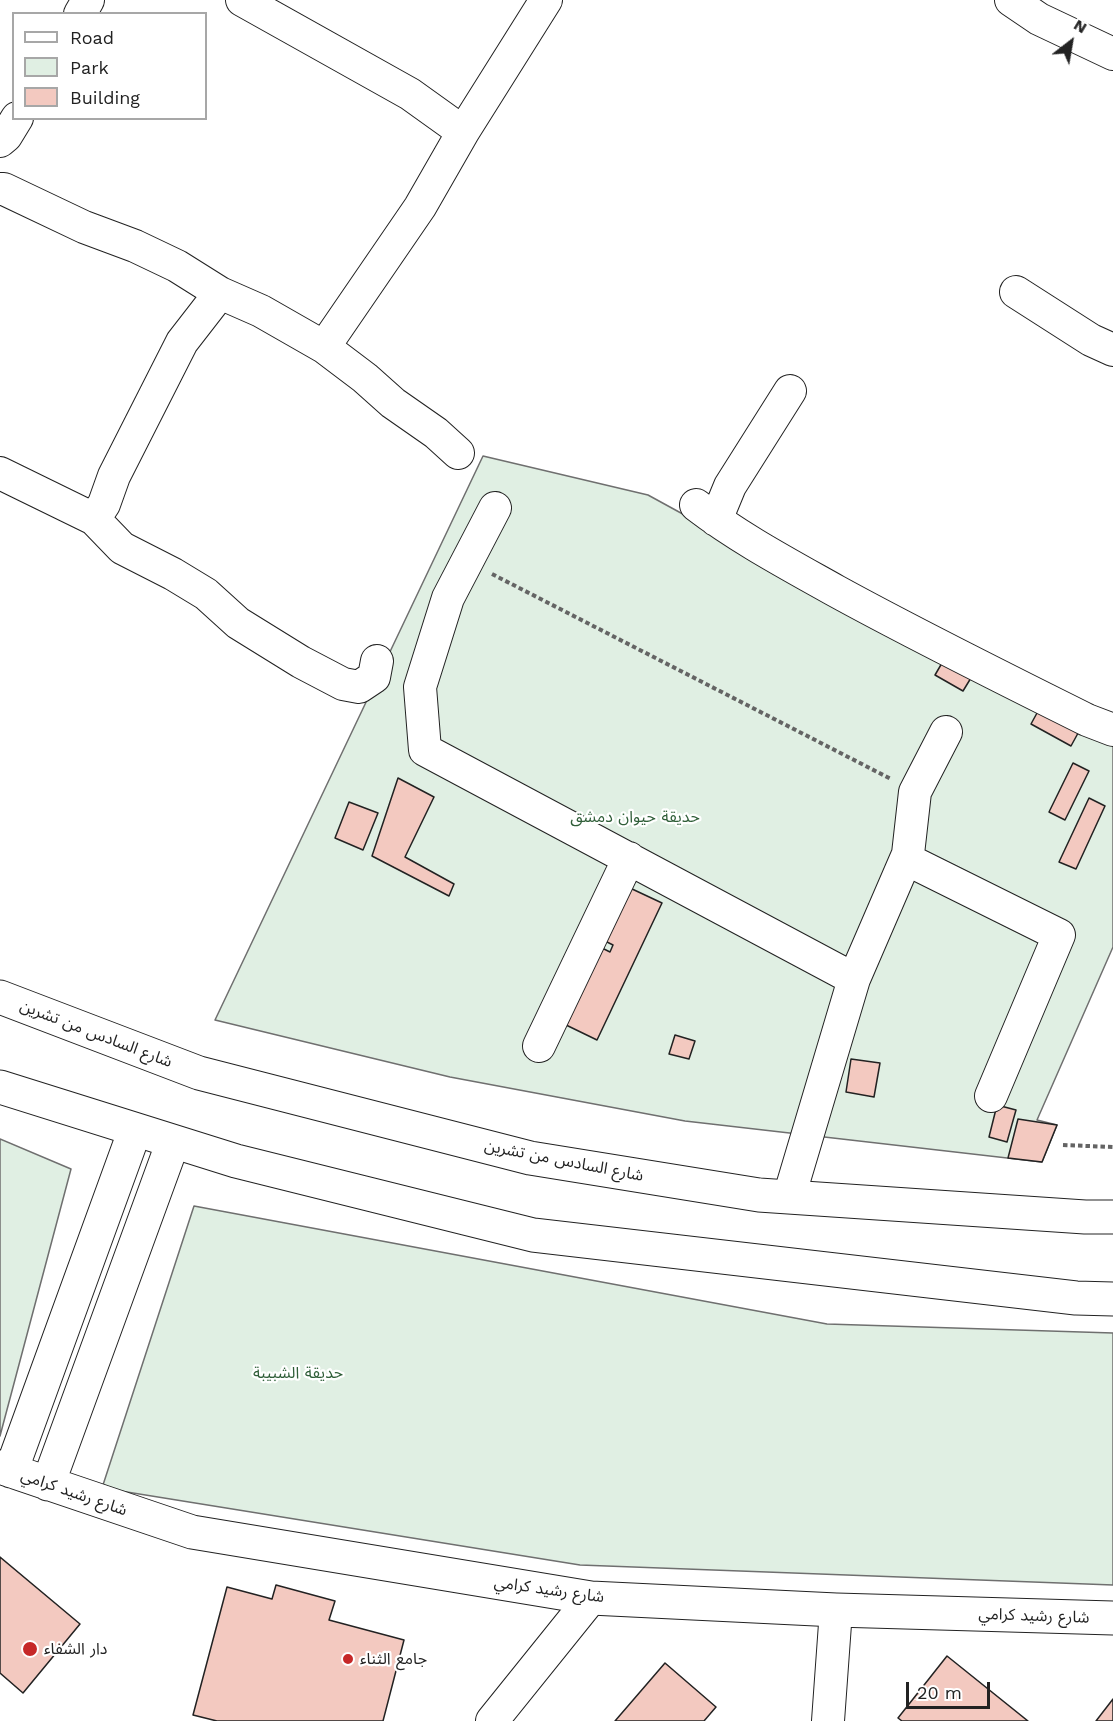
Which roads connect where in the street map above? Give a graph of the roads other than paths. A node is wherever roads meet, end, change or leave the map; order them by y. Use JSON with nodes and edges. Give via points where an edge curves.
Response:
{"nodes":[{"id":1,"x":242,"y":0,"type":"edge"},
{"id":2,"x":546,"y":0,"type":"edge"},
{"id":3,"x":1011,"y":0,"type":"edge"},
{"id":4,"x":1113,"y":54,"type":"edge"},
{"id":5,"x":16,"y":120,"type":"edge"},
{"id":6,"x":462,"y":132,"type":"junction"},
{"id":7,"x":0,"y":141,"type":"edge"},
{"id":8,"x":0,"y":189,"type":"edge"},
{"id":9,"x":1016,"y":292,"type":"dead end"},
{"id":10,"x":220,"y":293,"type":"junction"},
{"id":11,"x":324,"y":347,"type":"junction"},
{"id":12,"x":1113,"y":350,"type":"edge"},
{"id":13,"x":790,"y":391,"type":"dead end"},
{"id":14,"x":458,"y":453,"type":"dead end"},
{"id":15,"x":0,"y":473,"type":"edge"},
{"id":16,"x":495,"y":508,"type":"dead end"},
{"id":17,"x":94,"y":519,"type":"junction"},
{"id":18,"x":376,"y":661,"type":"dead end"},
{"id":19,"x":1113,"y":730,"type":"edge"},
{"id":20,"x":946,"y":732,"type":"dead end"},
{"id":21,"x":629,"y":858,"type":"junction"},
{"id":22,"x":906,"y":859,"type":"junction"},
{"id":23,"x":854,"y":979,"type":"junction"},
{"id":24,"x":0,"y":997,"type":"edge"},
{"id":25,"x":539,"y":1046,"type":"dead end"},
{"id":26,"x":0,"y":1087,"type":"edge"},
{"id":27,"x":991,"y":1096,"type":"dead end"},
{"id":28,"x":135,"y":1130,"type":"junction"},
{"id":29,"x":173,"y":1142,"type":"junction"},
{"id":30,"x":789,"y":1197,"type":"junction"},
{"id":31,"x":1113,"y":1217,"type":"edge"},
{"id":32,"x":1113,"y":1299,"type":"edge"},
{"id":33,"x":6,"y":1469,"type":"edge"},
{"id":34,"x":48,"y":1485,"type":"junction"},
{"id":35,"x":591,"y":1598,"type":"junction"},
{"id":36,"x":836,"y":1610,"type":"junction"},
{"id":37,"x":1113,"y":1618,"type":"edge"},
{"id":38,"x":492,"y":1721,"type":"edge"},
{"id":39,"x":828,"y":1721,"type":"edge"}],
"edges":[{"from":1,"to":6,"type":"street","via":[[410,94]]},
{"from":2,"to":6,"type":"street"},
{"from":3,"to":4,"type":"street","via":[[1039,20]]},
{"from":5,"to":7,"type":"street"},
{"from":6,"to":11,"type":"street","via":[[420,207]]},
{"from":8,"to":10,"type":"street","via":[[135,246]]},
{"from":9,"to":12,"type":"street"},
{"from":10,"to":11,"type":"street"},
{"from":10,"to":17,"type":"street","via":[[182,342]]},
{"from":11,"to":14,"type":"street"},
{"from":13,"to":19,"type":"street","via":[[730,486],[706,513],[799,571],[918,636]]},
{"from":15,"to":17,"type":"street"},
{"from":16,"to":21,"type":"street","via":[[448,598],[420,687],[424,750]]},
{"from":17,"to":18,"type":"street","via":[[122,548],[206,594],[238,622],[343,684],[359,687],[374,677]]},
{"from":20,"to":22,"type":"street","via":[[915,792]]},
{"from":21,"to":23,"type":"street"},
{"from":21,"to":25,"type":"street"},
{"from":22,"to":23,"type":"street"},
{"from":22,"to":27,"type":"street","via":[[1059,935]]},
{"from":23,"to":30,"type":"street"},
{"from":24,"to":30,"type":"main road","name":"شارع السادس من تشرين","via":[[199,1073],[530,1158]]},
{"from":26,"to":28,"type":"main road"},
{"from":28,"to":29,"type":"main road"},
{"from":28,"to":33,"type":"main road"},
{"from":29,"to":32,"type":"main road","via":[[533,1235],[1076,1298]]},
{"from":29,"to":34,"type":"main road"},
{"from":30,"to":31,"type":"main road","name":"شارع السادس من تشرين"},
{"from":33,"to":34,"type":"main road","name":"شارع رشيد كرامي"},
{"from":34,"to":35,"type":"main road","name":"شارع رشيد كرامي","via":[[192,1533]]},
{"from":35,"to":36,"type":"main road","name":"شارع رشيد كرامي"},
{"from":35,"to":38,"type":"street"},
{"from":36,"to":37,"type":"main road","name":"شارع رشيد كرامي"},
{"from":36,"to":39,"type":"street"}]}
